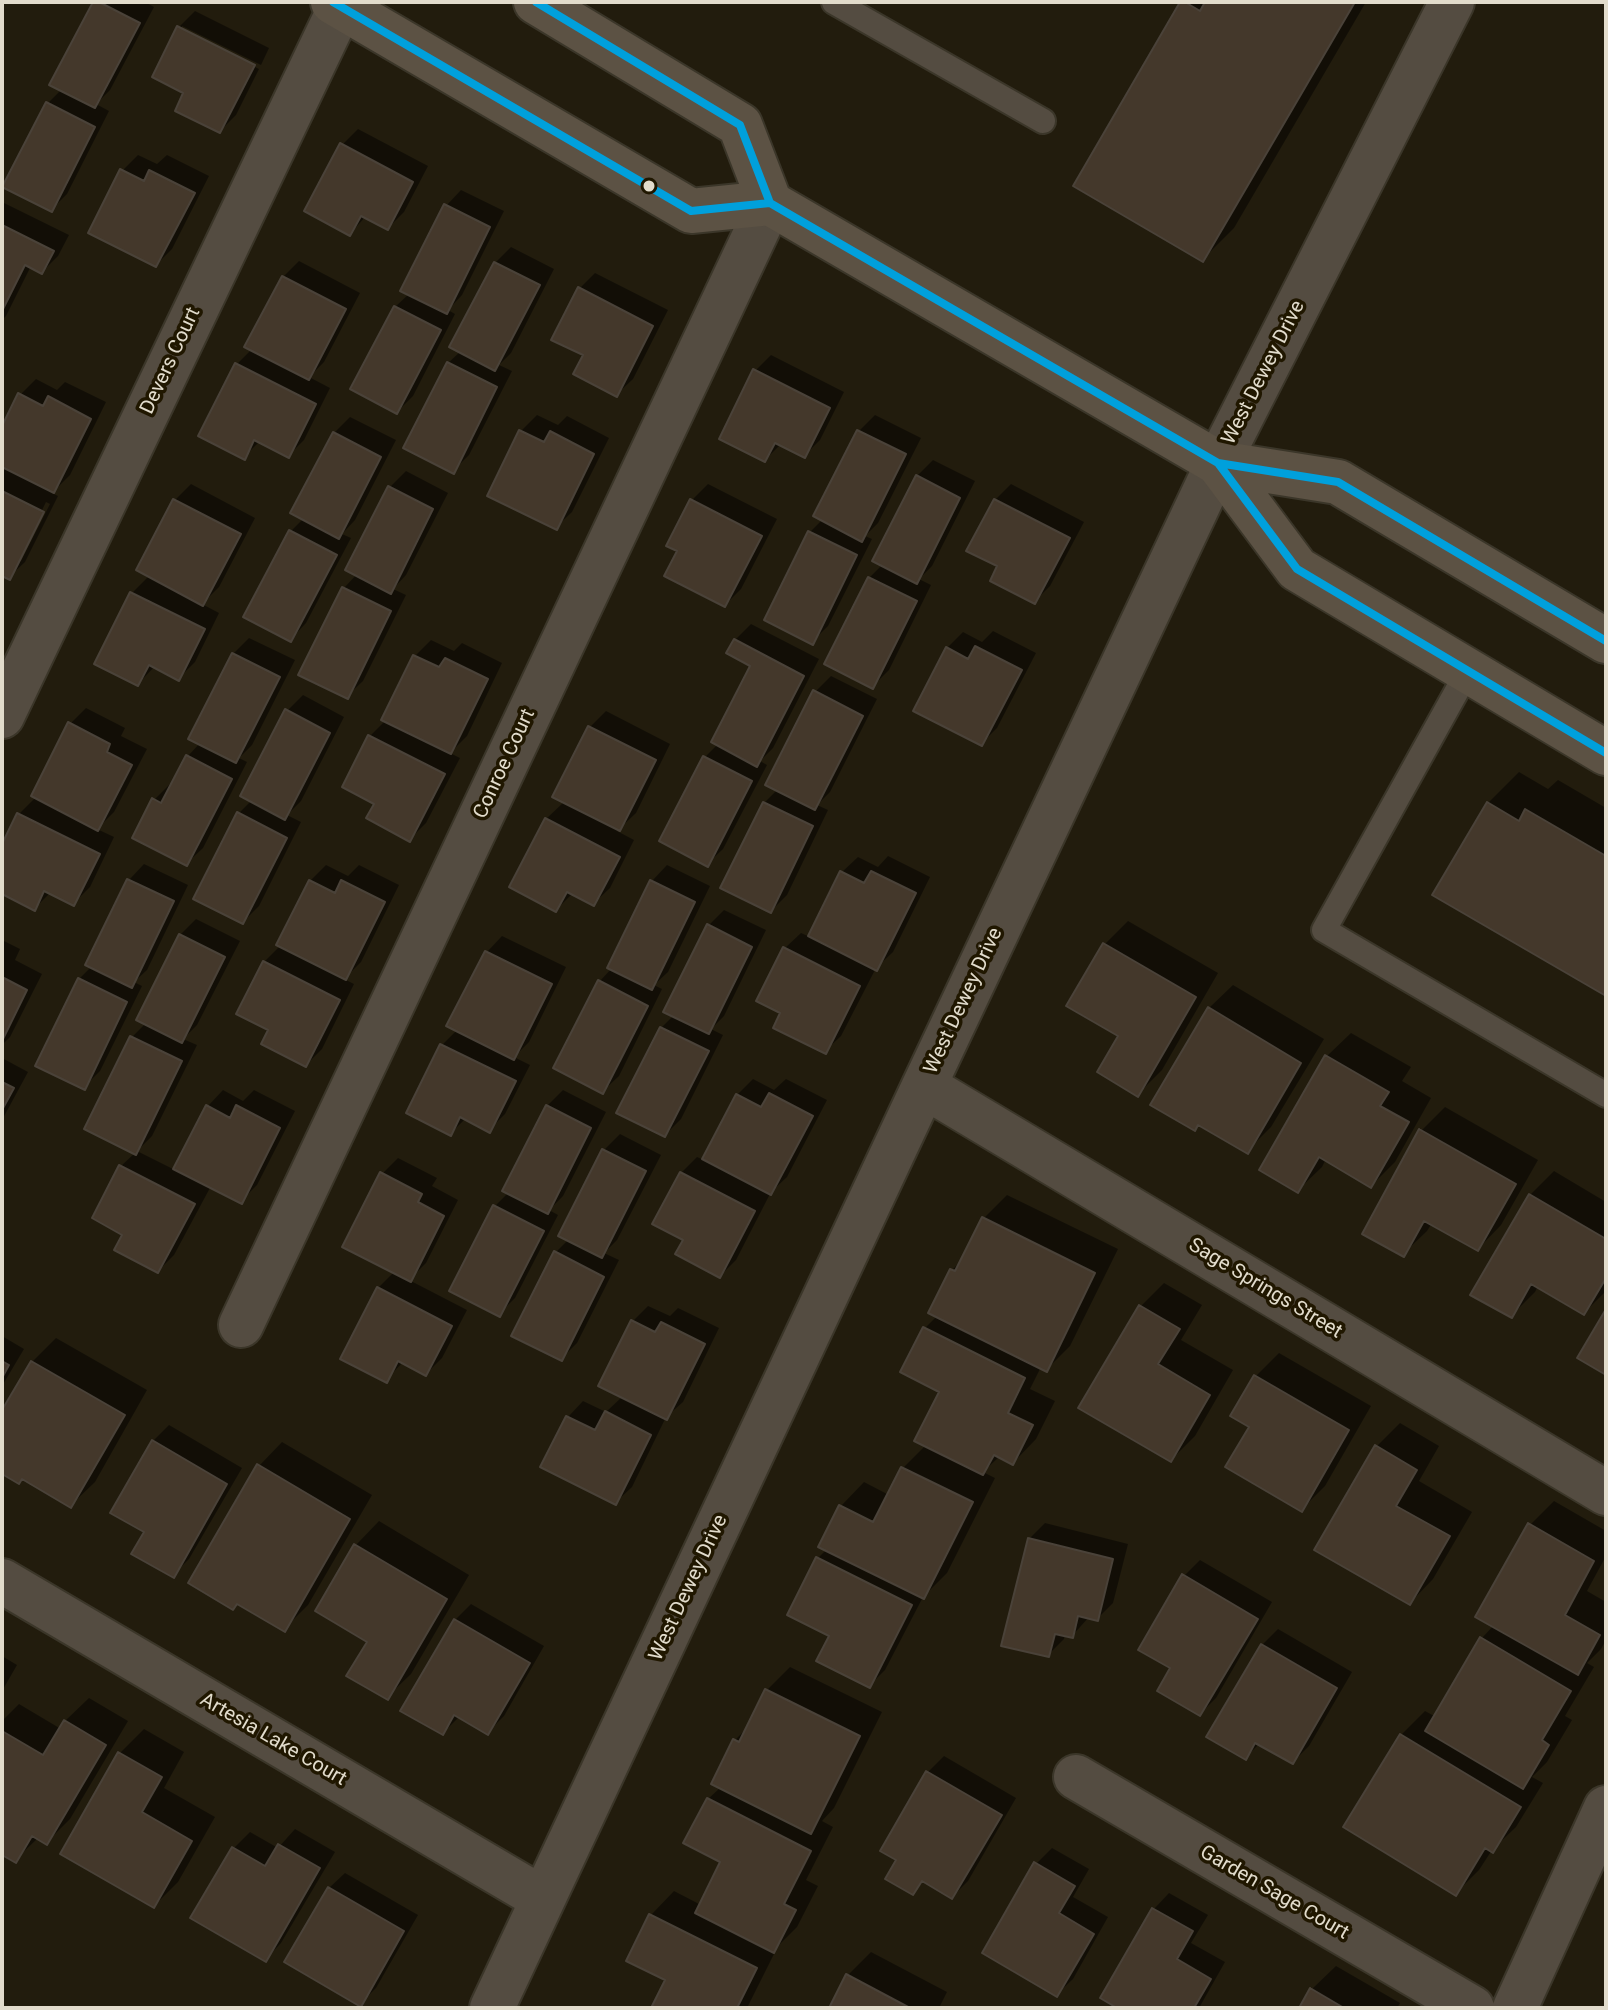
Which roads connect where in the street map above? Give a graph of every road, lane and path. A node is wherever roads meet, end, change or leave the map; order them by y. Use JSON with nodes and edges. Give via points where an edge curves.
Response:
{"nodes":[{"id":1,"x":536,"y":2,"type":"edge"},
{"id":2,"x":834,"y":2,"type":"edge"},
{"id":3,"x":1452,"y":2,"type":"edge"},
{"id":4,"x":337,"y":4,"type":"edge"},
{"id":5,"x":1043,"y":121,"type":"dead end"},
{"id":6,"x":770,"y":203,"type":"junction"},
{"id":7,"x":1218,"y":463,"type":"junction"},
{"id":8,"x":1606,"y":641,"type":"edge"},
{"id":9,"x":1468,"y":671,"type":"junction"},
{"id":10,"x":2,"y":716,"type":"edge"},
{"id":11,"x":1606,"y":753,"type":"edge"},
{"id":12,"x":924,"y":1086,"type":"junction"},
{"id":13,"x":1606,"y":1095,"type":"edge"},
{"id":14,"x":241,"y":1325,"type":"dead end"},
{"id":15,"x":1606,"y":1493,"type":"edge"},
{"id":16,"x":2,"y":1581,"type":"edge"},
{"id":17,"x":1076,"y":1777,"type":"dead end"},
{"id":18,"x":1606,"y":1808,"type":"edge"},
{"id":19,"x":543,"y":1899,"type":"junction"},
{"id":20,"x":492,"y":2008,"type":"edge"},
{"id":21,"x":1472,"y":2008,"type":"edge"},
{"id":22,"x":1515,"y":2008,"type":"edge"}],
"edges":[{"from":1,"to":6,"type":"main road","via":[[740,125]]},
{"from":2,"to":5,"type":"lane"},
{"from":3,"to":7,"type":"street","name":"West Dewey Drive"},
{"from":4,"to":6,"type":"main road","via":[[691,211]]},
{"from":4,"to":10,"type":"street","name":"Devers Court"},
{"from":6,"to":7,"type":"main road"},
{"from":6,"to":14,"type":"street","name":"Conroe Court"},
{"from":7,"to":8,"type":"main road","via":[[1338,482]]},
{"from":7,"to":9,"type":"main road","via":[[1297,569]]},
{"from":7,"to":12,"type":"street","name":"West Dewey Drive"},
{"from":9,"to":11,"type":"main road"},
{"from":9,"to":13,"type":"lane","via":[[1324,930]]},
{"from":12,"to":15,"type":"street","name":"Sage Springs Street"},
{"from":12,"to":19,"type":"street","name":"West Dewey Drive"},
{"from":16,"to":19,"type":"street","name":"Artesia Lake Court"},
{"from":17,"to":21,"type":"street","name":"Garden Sage Court"},
{"from":18,"to":22,"type":"street"},
{"from":19,"to":20,"type":"street","name":"West Dewey Drive"}]}
